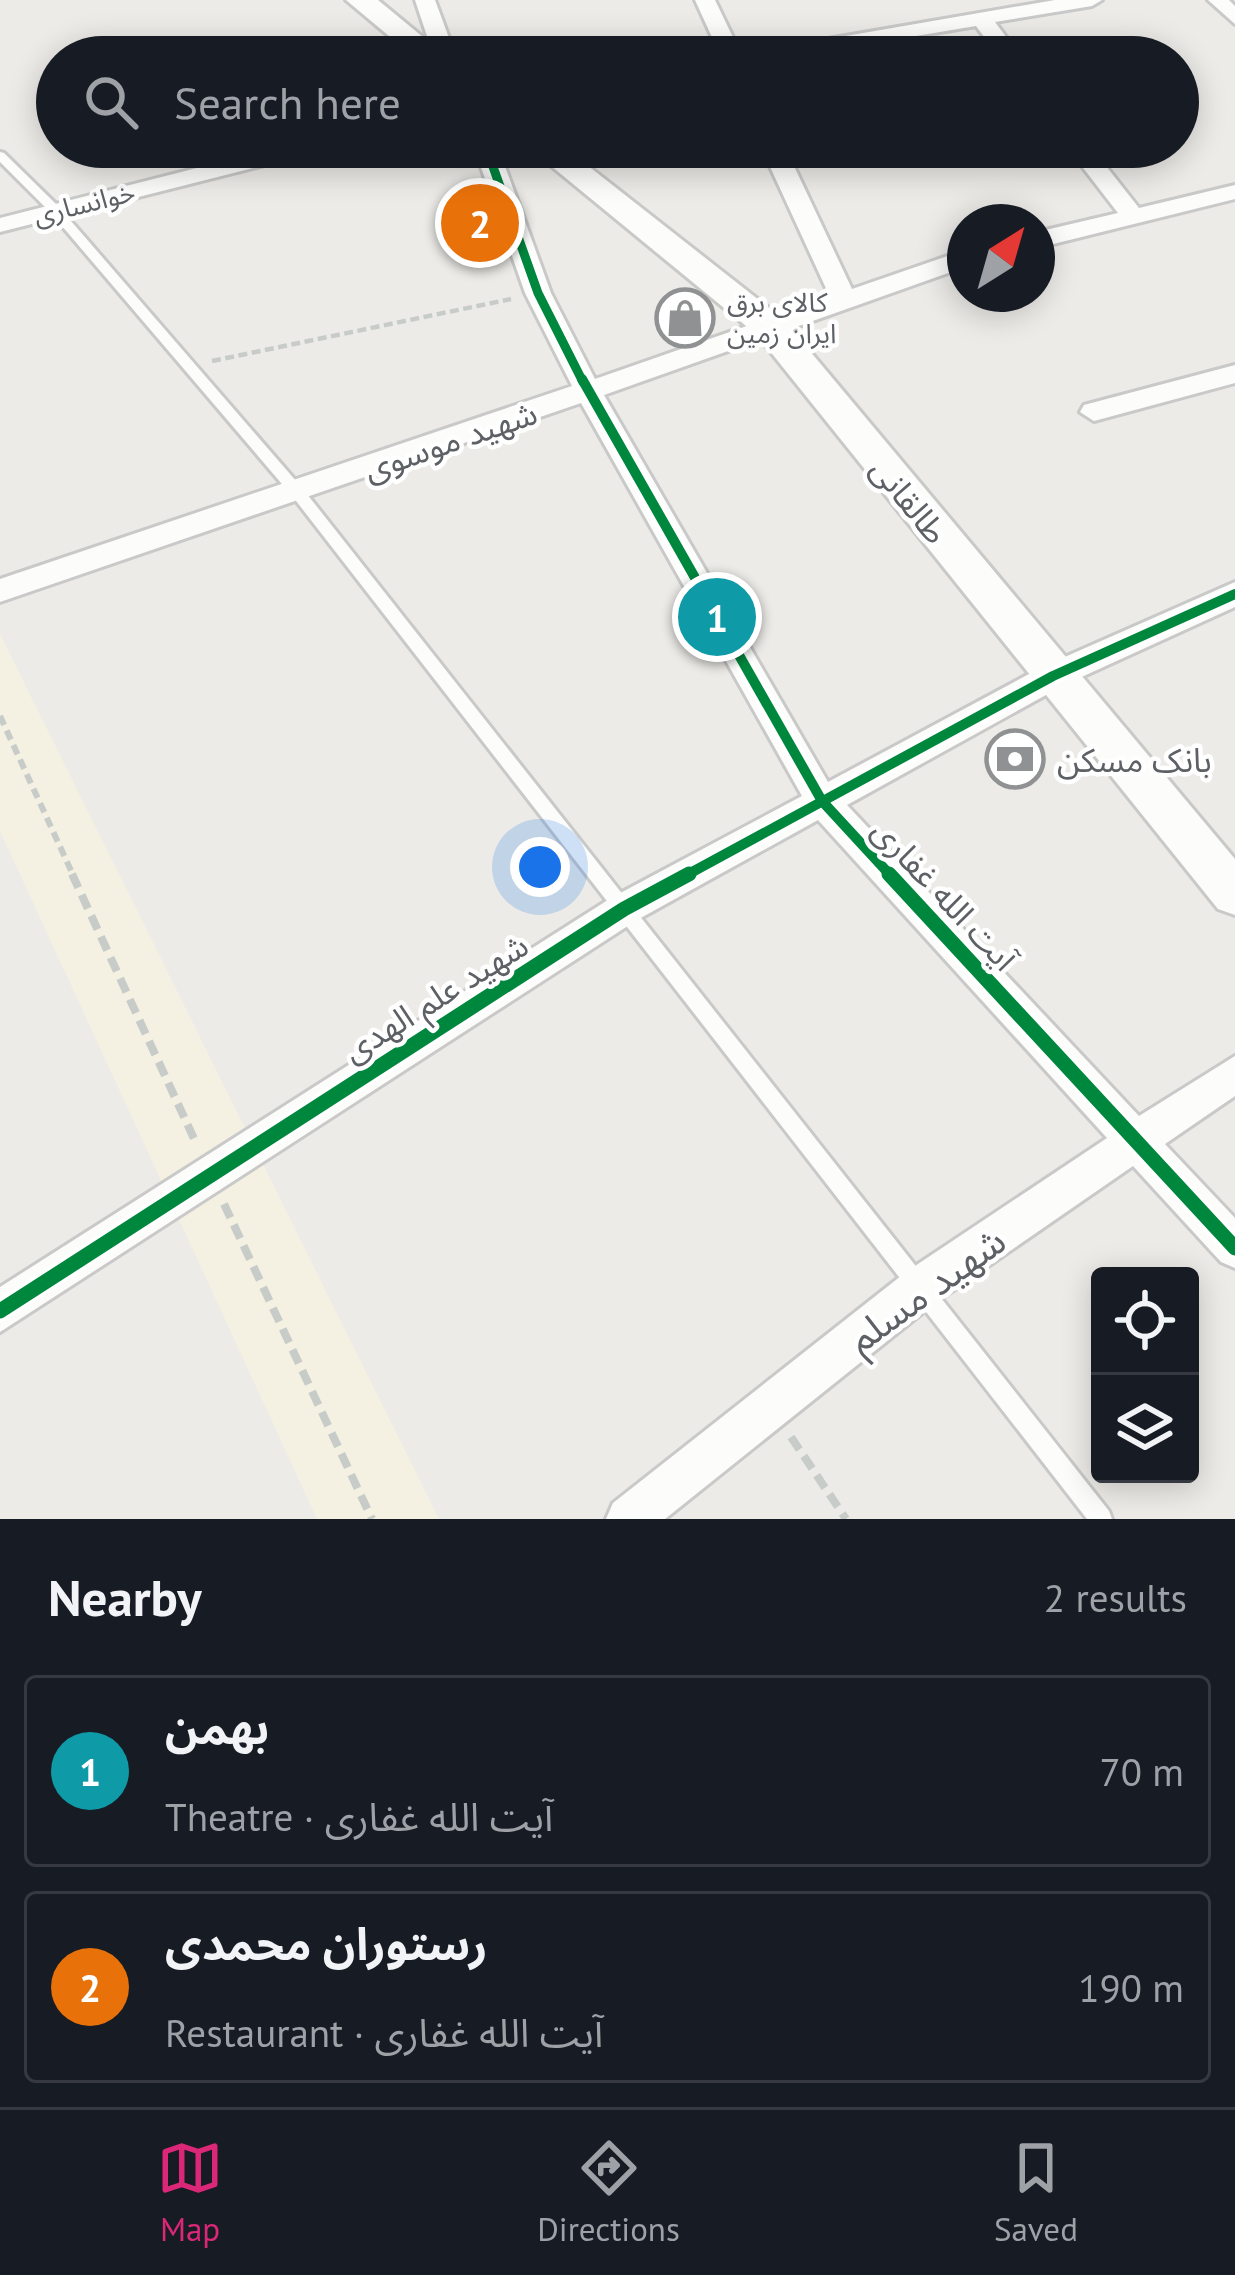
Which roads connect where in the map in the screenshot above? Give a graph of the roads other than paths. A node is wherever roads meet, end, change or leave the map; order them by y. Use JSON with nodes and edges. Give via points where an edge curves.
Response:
{"nodes":[{"id":1,"x":360,"y":0,"type":"edge"},
{"id":2,"x":425,"y":0,"type":"edge"},
{"id":3,"x":705,"y":0,"type":"edge"},
{"id":4,"x":1092,"y":0,"type":"edge"},
{"id":5,"x":1218,"y":0,"type":"edge"},
{"id":6,"x":981,"y":18,"type":"junction"},
{"id":7,"x":1235,"y":18,"type":"edge"},
{"id":8,"x":889,"y":33,"type":"junction"},
{"id":9,"x":405,"y":36,"type":"edge"},
{"id":10,"x":438,"y":36,"type":"edge"},
{"id":11,"x":722,"y":36,"type":"edge"},
{"id":12,"x":872,"y":36,"type":"edge"},
{"id":13,"x":891,"y":36,"type":"edge"},
{"id":14,"x":994,"y":36,"type":"edge"},
{"id":15,"x":0,"y":155,"type":"edge"},
{"id":16,"x":222,"y":168,"type":"edge"},
{"id":17,"x":493,"y":168,"type":"edge"},
{"id":18,"x":570,"y":168,"type":"edge"},
{"id":19,"x":783,"y":168,"type":"edge"},
{"id":20,"x":1095,"y":168,"type":"edge"},
{"id":21,"x":1235,"y":192,"type":"edge"},
{"id":22,"x":53,"y":209,"type":"junction"},
{"id":23,"x":1133,"y":217,"type":"junction"},
{"id":24,"x":0,"y":225,"type":"edge"},
{"id":25,"x":1055,"y":236,"type":"edge"},
{"id":26,"x":947,"y":264,"type":"edge"},
{"id":27,"x":844,"y":301,"type":"junction"},
{"id":28,"x":770,"y":327,"type":"junction"},
{"id":29,"x":1235,"y":374,"type":"edge"},
{"id":30,"x":588,"y":391,"type":"junction"},
{"id":31,"x":1094,"y":412,"type":"dead end"},
{"id":32,"x":298,"y":493,"type":"junction"},
{"id":33,"x":0,"y":591,"type":"edge"},
{"id":34,"x":1235,"y":594,"type":"edge"},
{"id":35,"x":1053,"y":676,"type":"junction"},
{"id":36,"x":822,"y":801,"type":"junction"},
{"id":37,"x":1235,"y":893,"type":"edge"},
{"id":38,"x":623,"y":909,"type":"junction"},
{"id":39,"x":1235,"y":1075,"type":"edge"},
{"id":40,"x":1136,"y":1141,"type":"junction"},
{"id":41,"x":1235,"y":1248,"type":"edge"},
{"id":42,"x":921,"y":1288,"type":"junction"},
{"id":43,"x":0,"y":1311,"type":"edge"},
{"id":44,"x":629,"y":1519,"type":"edge"},
{"id":45,"x":1101,"y":1519,"type":"edge"}],
"edges":[{"from":1,"to":9,"type":"main road"},
{"from":2,"to":10,"type":"street"},
{"from":3,"to":11,"type":"street"},
{"from":4,"to":6,"type":"street"},
{"from":5,"to":7,"type":"street"},
{"from":6,"to":8,"type":"street"},
{"from":6,"to":14,"type":"street"},
{"from":8,"to":12,"type":"street"},
{"from":8,"to":13,"type":"street"},
{"from":15,"to":22,"type":"lane"},
{"from":16,"to":22,"type":"street","name":"خوانساری"},
{"from":17,"to":30,"type":"street","name":"آیت الله غفاری","via":[[538,293]]},
{"from":18,"to":28,"type":"main road","name":"طالقانی"},
{"from":19,"to":27,"type":"street"},
{"from":20,"to":23,"type":"street"},
{"from":21,"to":23,"type":"street"},
{"from":22,"to":24,"type":"street","name":"خوانساری"},
{"from":22,"to":32,"type":"lane"},
{"from":23,"to":25,"type":"street"},
{"from":26,"to":27,"type":"street","name":"شهید موسوی"},
{"from":27,"to":28,"type":"street","name":"شهید موسوی"},
{"from":28,"to":30,"type":"street","name":"شهید موسوی"},
{"from":28,"to":35,"type":"main road","name":"طالقانی"},
{"from":29,"to":31,"type":"street"},
{"from":30,"to":32,"type":"street","name":"شهید موسوی"},
{"from":30,"to":36,"type":"street","name":"آیت الله غفاری"},
{"from":32,"to":33,"type":"street","name":"شهید موسوی"},
{"from":32,"to":38,"type":"lane"},
{"from":34,"to":35,"type":"street","name":"شهید علم الهدی"},
{"from":35,"to":36,"type":"street","name":"شهید علم الهدی"},
{"from":35,"to":37,"type":"main road","name":"طالقانی"},
{"from":36,"to":38,"type":"street","name":"شهید علم الهدی"},
{"from":36,"to":40,"type":"street","name":"آیت الله غفاری"},
{"from":38,"to":42,"type":"lane"},
{"from":38,"to":43,"type":"street","name":"شهید علم الهدی"},
{"from":39,"to":40,"type":"street","name":"شهید مسلم"},
{"from":40,"to":41,"type":"street","name":"آیت الله غفاری"},
{"from":40,"to":42,"type":"street","name":"شهید مسلم"},
{"from":42,"to":44,"type":"street","name":"شهید مسلم"},
{"from":42,"to":45,"type":"lane"}]}
